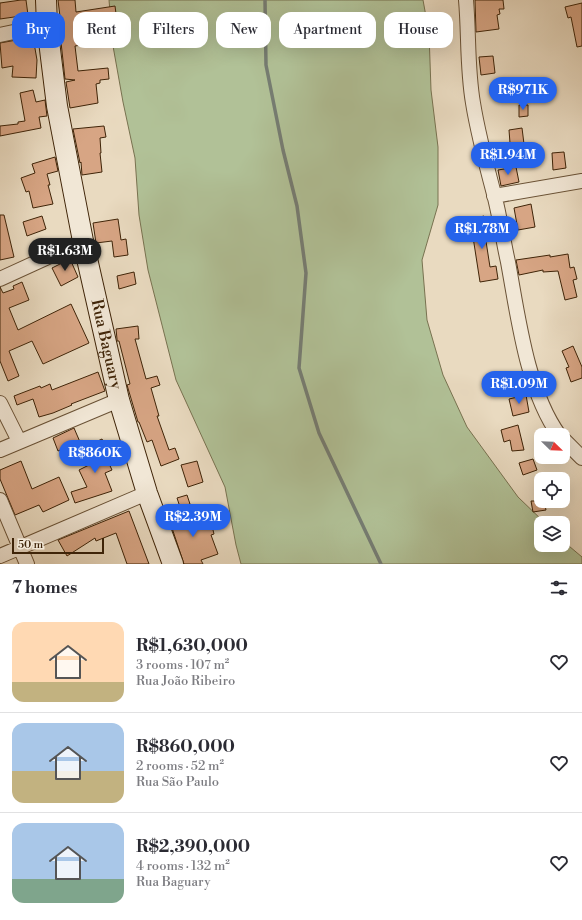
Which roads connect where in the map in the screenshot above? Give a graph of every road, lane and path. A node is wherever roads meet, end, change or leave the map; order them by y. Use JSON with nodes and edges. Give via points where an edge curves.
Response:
{"nodes":[{"id":1,"x":46,"y":0,"type":"edge"},
{"id":2,"x":466,"y":0,"type":"edge"},
{"id":3,"x":46,"y":12,"type":"edge"},
{"id":4,"x":12,"y":32,"type":"edge"},
{"id":5,"x":0,"y":35,"type":"edge"},
{"id":6,"x":50,"y":48,"type":"edge"},
{"id":7,"x":582,"y":181,"type":"edge"},
{"id":8,"x":494,"y":196,"type":"junction"},
{"id":9,"x":83,"y":240,"type":"junction"},
{"id":10,"x":0,"y":279,"type":"edge"},
{"id":11,"x":119,"y":400,"type":"junction"},
{"id":12,"x":0,"y":403,"type":"edge"},
{"id":13,"x":554,"y":428,"type":"edge"},
{"id":14,"x":19,"y":441,"type":"junction"},
{"id":15,"x":570,"y":446,"type":"edge"},
{"id":16,"x":0,"y":450,"type":"edge"},
{"id":17,"x":582,"y":458,"type":"edge"},
{"id":18,"x":147,"y":493,"type":"junction"},
{"id":19,"x":0,"y":500,"type":"edge"},
{"id":20,"x":19,"y":547,"type":"junction"},
{"id":21,"x":0,"y":556,"type":"edge"},
{"id":22,"x":27,"y":564,"type":"edge"},
{"id":23,"x":173,"y":564,"type":"edge"}],
"edges":[{"from":1,"to":3,"type":"street","name":"Rua Baguary"},
{"from":2,"to":8,"type":"street","via":[[468,67],[479,138]]},
{"from":4,"to":5,"type":"street"},
{"from":6,"to":9,"type":"street","name":"Rua Baguary","via":[[57,106]]},
{"from":7,"to":8,"type":"street"},
{"from":8,"to":13,"type":"street","via":[[523,342],[533,379]]},
{"from":9,"to":10,"type":"street"},
{"from":9,"to":11,"type":"street","name":"Rua Baguary"},
{"from":11,"to":14,"type":"street"},
{"from":11,"to":18,"type":"street","name":"Rua Baguary"},
{"from":12,"to":14,"type":"street"},
{"from":14,"to":16,"type":"street"},
{"from":15,"to":17,"type":"street"},
{"from":18,"to":20,"type":"street"},
{"from":18,"to":23,"type":"street","name":"Rua Baguary"},
{"from":19,"to":20,"type":"street"},
{"from":20,"to":21,"type":"street"},
{"from":20,"to":22,"type":"street"}]}
